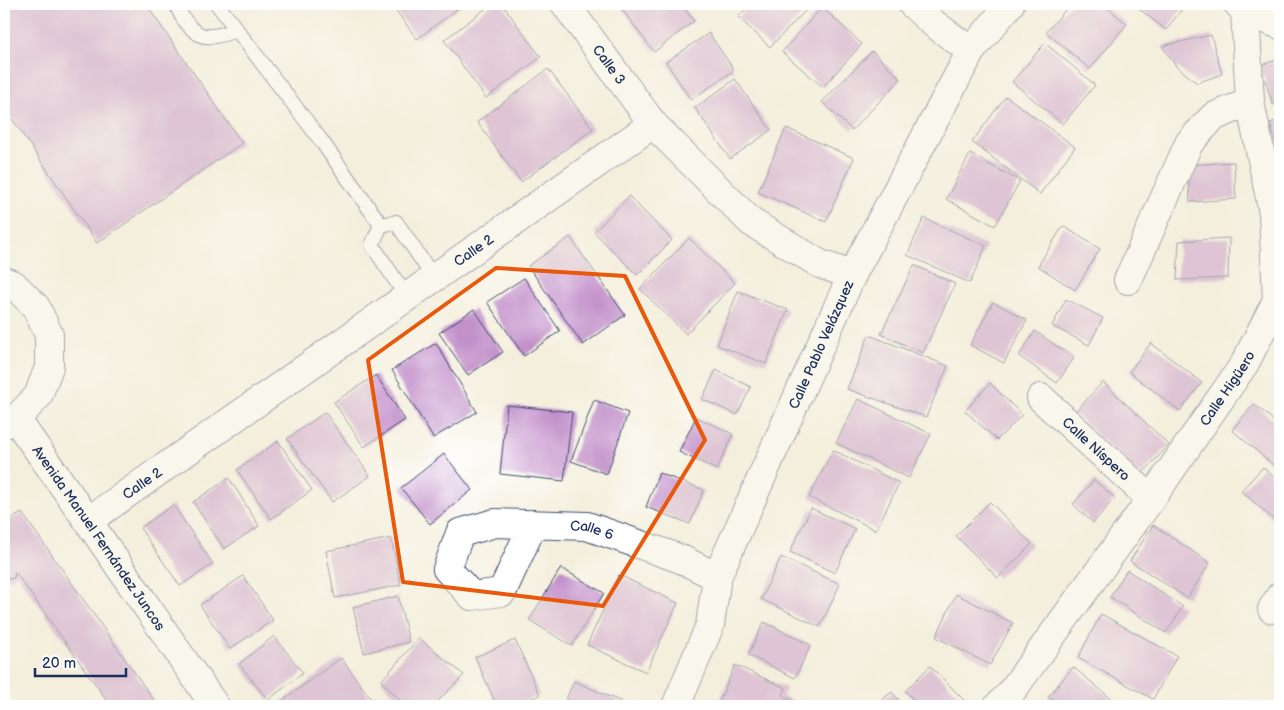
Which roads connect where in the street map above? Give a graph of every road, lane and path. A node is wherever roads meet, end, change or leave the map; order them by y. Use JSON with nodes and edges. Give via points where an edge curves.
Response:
{"nodes":[{"id":1,"x":177,"y":4,"type":"edge"},
{"id":2,"x":217,"y":4,"type":"edge"},
{"id":3,"x":565,"y":4,"type":"edge"},
{"id":4,"x":912,"y":4,"type":"edge"},
{"id":5,"x":1010,"y":4,"type":"edge"},
{"id":6,"x":1242,"y":7,"type":"edge"},
{"id":7,"x":1280,"y":24,"type":"edge"},
{"id":8,"x":237,"y":30,"type":"junction"},
{"id":9,"x":971,"y":51,"type":"junction"},
{"id":10,"x":1250,"y":102,"type":"junction"},
{"id":11,"x":653,"y":124,"type":"junction"},
{"id":12,"x":381,"y":225,"type":"junction"},
{"id":13,"x":852,"y":275,"type":"junction"},
{"id":14,"x":434,"y":278,"type":"junction"},
{"id":15,"x":1128,"y":280,"type":"dead end"},
{"id":16,"x":4,"y":281,"type":"edge"},
{"id":17,"x":407,"y":297,"type":"junction"},
{"id":18,"x":1041,"y":398,"type":"dead end"},
{"id":19,"x":10,"y":422,"type":"edge"},
{"id":20,"x":1151,"y":498,"type":"junction"},
{"id":21,"x":88,"y":521,"type":"junction"},
{"id":22,"x":533,"y":524,"type":"junction"},
{"id":23,"x":717,"y":577,"type":"junction"},
{"id":24,"x":1011,"y":702,"type":"edge"},
{"id":25,"x":214,"y":706,"type":"edge"},
{"id":26,"x":676,"y":706,"type":"edge"}],
"edges":[{"from":1,"to":8,"type":"lane","via":[[189,25],[202,35]]},
{"from":2,"to":8,"type":"lane"},
{"from":3,"to":11,"type":"street","name":"Calle 3"},
{"from":4,"to":9,"type":"street"},
{"from":5,"to":9,"type":"street","name":"Calle Pablo Velázquez"},
{"from":6,"to":7,"type":"street"},
{"from":6,"to":10,"type":"street","name":"Calle Higüero"},
{"from":8,"to":12,"type":"lane"},
{"from":9,"to":13,"type":"street","name":"Calle Pablo Velázquez"},
{"from":10,"to":15,"type":"street","via":[[1213,117],[1189,144]]},
{"from":10,"to":20,"type":"street","name":"Calle Higüero","via":[[1273,213],[1277,300],[1245,364]]},
{"from":11,"to":13,"type":"street","via":[[751,222],[820,264]]},
{"from":11,"to":14,"type":"street","name":"Calle 2"},
{"from":12,"to":14,"type":"lane","via":[[396,222]]},
{"from":12,"to":17,"type":"lane","via":[[372,246]]},
{"from":13,"to":23,"type":"street","name":"Calle Pablo Velázquez"},
{"from":14,"to":17,"type":"street","name":"Calle 2"},
{"from":16,"to":19,"type":"street","name":"Avenida Manuel Fernández Juncos","via":[[14,285],[36,307],[49,335],[49,367],[38,396]]},
{"from":17,"to":21,"type":"street","name":"Calle 2"},
{"from":18,"to":20,"type":"street","name":"Calle Níspero"},
{"from":19,"to":21,"type":"street","name":"Avenida Manuel Fernández Juncos"},
{"from":20,"to":24,"type":"street","name":"Calle Higüero"},
{"from":21,"to":25,"type":"street","name":"Avenida Manuel Fernández Juncos"},
{"from":22,"to":22,"type":"street","name":"Calle 6","via":[[495,523],[460,533],[448,569],[472,596],[502,592]]},
{"from":22,"to":23,"type":"street","name":"Calle 6","via":[[587,526],[681,559]]},
{"from":23,"to":26,"type":"street","name":"Calle Pablo Velázquez","via":[[710,625]]}]}
